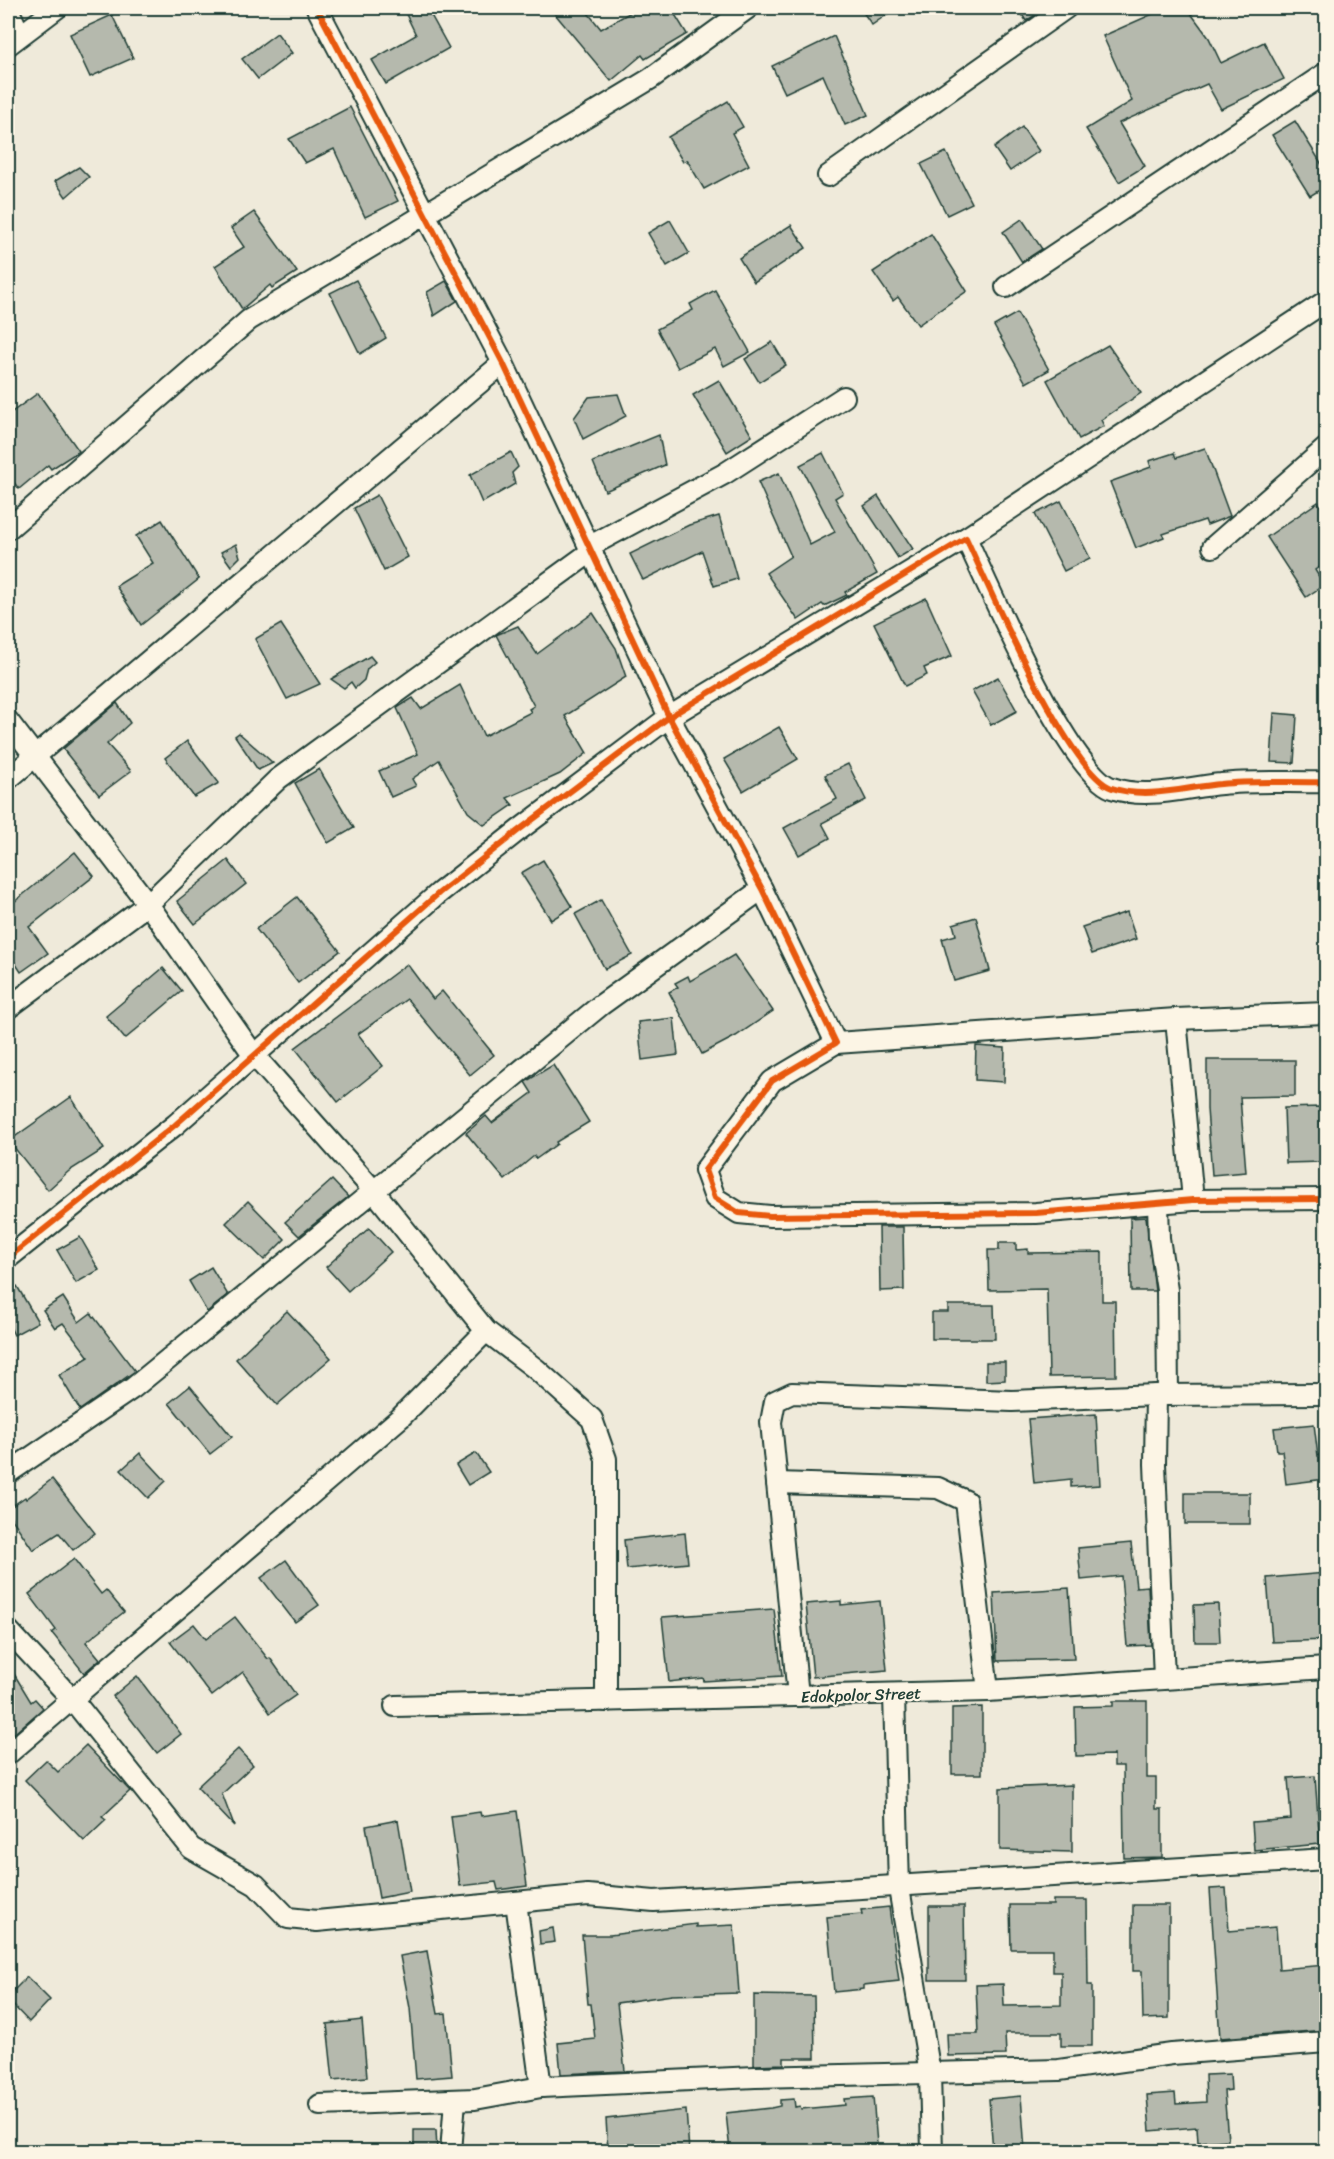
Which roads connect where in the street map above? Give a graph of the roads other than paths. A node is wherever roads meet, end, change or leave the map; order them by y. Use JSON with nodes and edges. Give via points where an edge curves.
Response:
{"nodes":[{"id":1,"x":57,"y":8,"type":"edge"},
{"id":2,"x":317,"y":8,"type":"edge"},
{"id":3,"x":748,"y":8,"type":"edge"},
{"id":4,"x":1066,"y":8,"type":"edge"},
{"id":5,"x":8,"y":9,"type":"edge"},
{"id":6,"x":14,"y":40,"type":"edge"},
{"id":7,"x":1326,"y":73,"type":"edge"},
{"id":8,"x":828,"y":176,"type":"dead end"},
{"id":9,"x":425,"y":216,"type":"junction"},
{"id":10,"x":1006,"y":287,"type":"dead end"},
{"id":11,"x":1326,"y":301,"type":"edge"},
{"id":12,"x":503,"y":363,"type":"junction"},
{"id":13,"x":844,"y":397,"type":"dead end"},
{"id":14,"x":1326,"y":448,"type":"edge"},
{"id":15,"x":8,"y":530,"type":"edge"},
{"id":16,"x":966,"y":538,"type":"junction"},
{"id":17,"x":1213,"y":547,"type":"dead end"},
{"id":18,"x":591,"y":549,"type":"junction"},
{"id":19,"x":669,"y":717,"type":"junction"},
{"id":20,"x":8,"y":722,"type":"edge"},
{"id":21,"x":33,"y":756,"type":"junction"},
{"id":22,"x":8,"y":779,"type":"edge"},
{"id":23,"x":1326,"y":782,"type":"edge"},
{"id":24,"x":762,"y":889,"type":"junction"},
{"id":25,"x":148,"y":904,"type":"junction"},
{"id":26,"x":8,"y":1008,"type":"edge"},
{"id":27,"x":1326,"y":1013,"type":"edge"},
{"id":28,"x":1176,"y":1019,"type":"junction"},
{"id":29,"x":836,"y":1043,"type":"junction"},
{"id":30,"x":253,"y":1054,"type":"junction"},
{"id":31,"x":375,"y":1191,"type":"junction"},
{"id":32,"x":1326,"y":1199,"type":"edge"},
{"id":33,"x":1193,"y":1200,"type":"junction"},
{"id":34,"x":1158,"y":1204,"type":"junction"},
{"id":35,"x":8,"y":1258,"type":"edge"},
{"id":36,"x":486,"y":1331,"type":"junction"},
{"id":37,"x":1326,"y":1394,"type":"edge"},
{"id":38,"x":1162,"y":1395,"type":"junction"},
{"id":39,"x":8,"y":1473,"type":"edge"},
{"id":40,"x":777,"y":1483,"type":"junction"},
{"id":41,"x":8,"y":1630,"type":"edge"},
{"id":42,"x":1326,"y":1668,"type":"edge"},
{"id":43,"x":1164,"y":1678,"type":"junction"},
{"id":44,"x":988,"y":1691,"type":"junction"},
{"id":45,"x":894,"y":1694,"type":"junction"},
{"id":46,"x":798,"y":1696,"type":"junction"},
{"id":47,"x":72,"y":1699,"type":"junction"},
{"id":48,"x":606,"y":1701,"type":"junction"},
{"id":49,"x":395,"y":1706,"type":"dead end"},
{"id":50,"x":8,"y":1754,"type":"edge"},
{"id":51,"x":1326,"y":1859,"type":"edge"},
{"id":52,"x":899,"y":1888,"type":"junction"},
{"id":53,"x":516,"y":1902,"type":"junction"},
{"id":54,"x":1326,"y":2042,"type":"edge"},
{"id":55,"x":930,"y":2073,"type":"junction"},
{"id":56,"x":541,"y":2087,"type":"junction"},
{"id":57,"x":455,"y":2100,"type":"junction"},
{"id":58,"x":320,"y":2105,"type":"dead end"},
{"id":59,"x":451,"y":2151,"type":"edge"},
{"id":60,"x":932,"y":2151,"type":"edge"}],
"edges":[{"from":1,"to":6,"type":"street"},
{"from":2,"to":9,"type":"street"},
{"from":3,"to":9,"type":"street","via":[[650,79]]},
{"from":4,"to":8,"type":"street"},
{"from":5,"to":6,"type":"street"},
{"from":7,"to":10,"type":"street"},
{"from":9,"to":12,"type":"street"},
{"from":9,"to":15,"type":"street","via":[[249,320]]},
{"from":11,"to":16,"type":"street"},
{"from":12,"to":18,"type":"street"},
{"from":12,"to":21,"type":"street"},
{"from":13,"to":18,"type":"street","via":[[724,474]]},
{"from":14,"to":17,"type":"street"},
{"from":16,"to":19,"type":"street"},
{"from":16,"to":23,"type":"street","via":[[1025,665],[1078,758],[1110,788],[1142,794],[1223,783]]},
{"from":18,"to":19,"type":"street"},
{"from":18,"to":25,"type":"street","via":[[278,778]]},
{"from":19,"to":24,"type":"street"},
{"from":19,"to":30,"type":"street","via":[[439,893]]},
{"from":20,"to":21,"type":"street"},
{"from":21,"to":22,"type":"street"},
{"from":21,"to":25,"type":"street"},
{"from":24,"to":29,"type":"street"},
{"from":24,"to":31,"type":"street","via":[[601,1005]]},
{"from":25,"to":26,"type":"street"},
{"from":25,"to":30,"type":"street"},
{"from":27,"to":28,"type":"street"},
{"from":28,"to":29,"type":"street"},
{"from":28,"to":33,"type":"street"},
{"from":29,"to":34,"type":"street","via":[[772,1080],[705,1170],[715,1198],[739,1214],[770,1216],[1036,1213]]},
{"from":30,"to":31,"type":"street"},
{"from":30,"to":35,"type":"street","via":[[175,1125]]},
{"from":31,"to":36,"type":"street"},
{"from":31,"to":39,"type":"street","via":[[133,1388]]},
{"from":32,"to":33,"type":"street"},
{"from":33,"to":34,"type":"street"},
{"from":34,"to":38,"type":"street","via":[[1158,1238],[1167,1290]]},
{"from":36,"to":47,"type":"street","via":[[400,1418]]},
{"from":36,"to":48,"type":"street","via":[[592,1419],[606,1458]]},
{"from":37,"to":38,"type":"street"},
{"from":38,"to":40,"type":"street","via":[[1012,1401],[792,1393],[775,1401],[771,1422]]},
{"from":38,"to":43,"type":"street","via":[[1155,1464]]},
{"from":40,"to":44,"type":"street","via":[[938,1488],[966,1501]]},
{"from":40,"to":46,"type":"street"},
{"from":41,"to":47,"type":"street"},
{"from":42,"to":43,"type":"street","name":"Edokpolor Street"},
{"from":43,"to":44,"type":"street","name":"Edokpolor Street"},
{"from":44,"to":45,"type":"street","name":"Edokpolor Street"},
{"from":45,"to":46,"type":"street","name":"Edokpolor Street"},
{"from":45,"to":52,"type":"street"},
{"from":46,"to":48,"type":"street","name":"Edokpolor Street"},
{"from":47,"to":50,"type":"street"},
{"from":47,"to":53,"type":"street","via":[[191,1848],[256,1885],[288,1918],[317,1921]]},
{"from":48,"to":49,"type":"street","name":"Edokpolor Street"},
{"from":51,"to":52,"type":"street"},
{"from":52,"to":53,"type":"street","via":[[654,1901],[588,1895]]},
{"from":52,"to":55,"type":"street"},
{"from":53,"to":56,"type":"street"},
{"from":54,"to":55,"type":"street","via":[[1172,2054],[1059,2070]]},
{"from":55,"to":56,"type":"street"},
{"from":55,"to":60,"type":"street"},
{"from":56,"to":57,"type":"street"},
{"from":57,"to":58,"type":"street"},
{"from":57,"to":59,"type":"street"}]}
